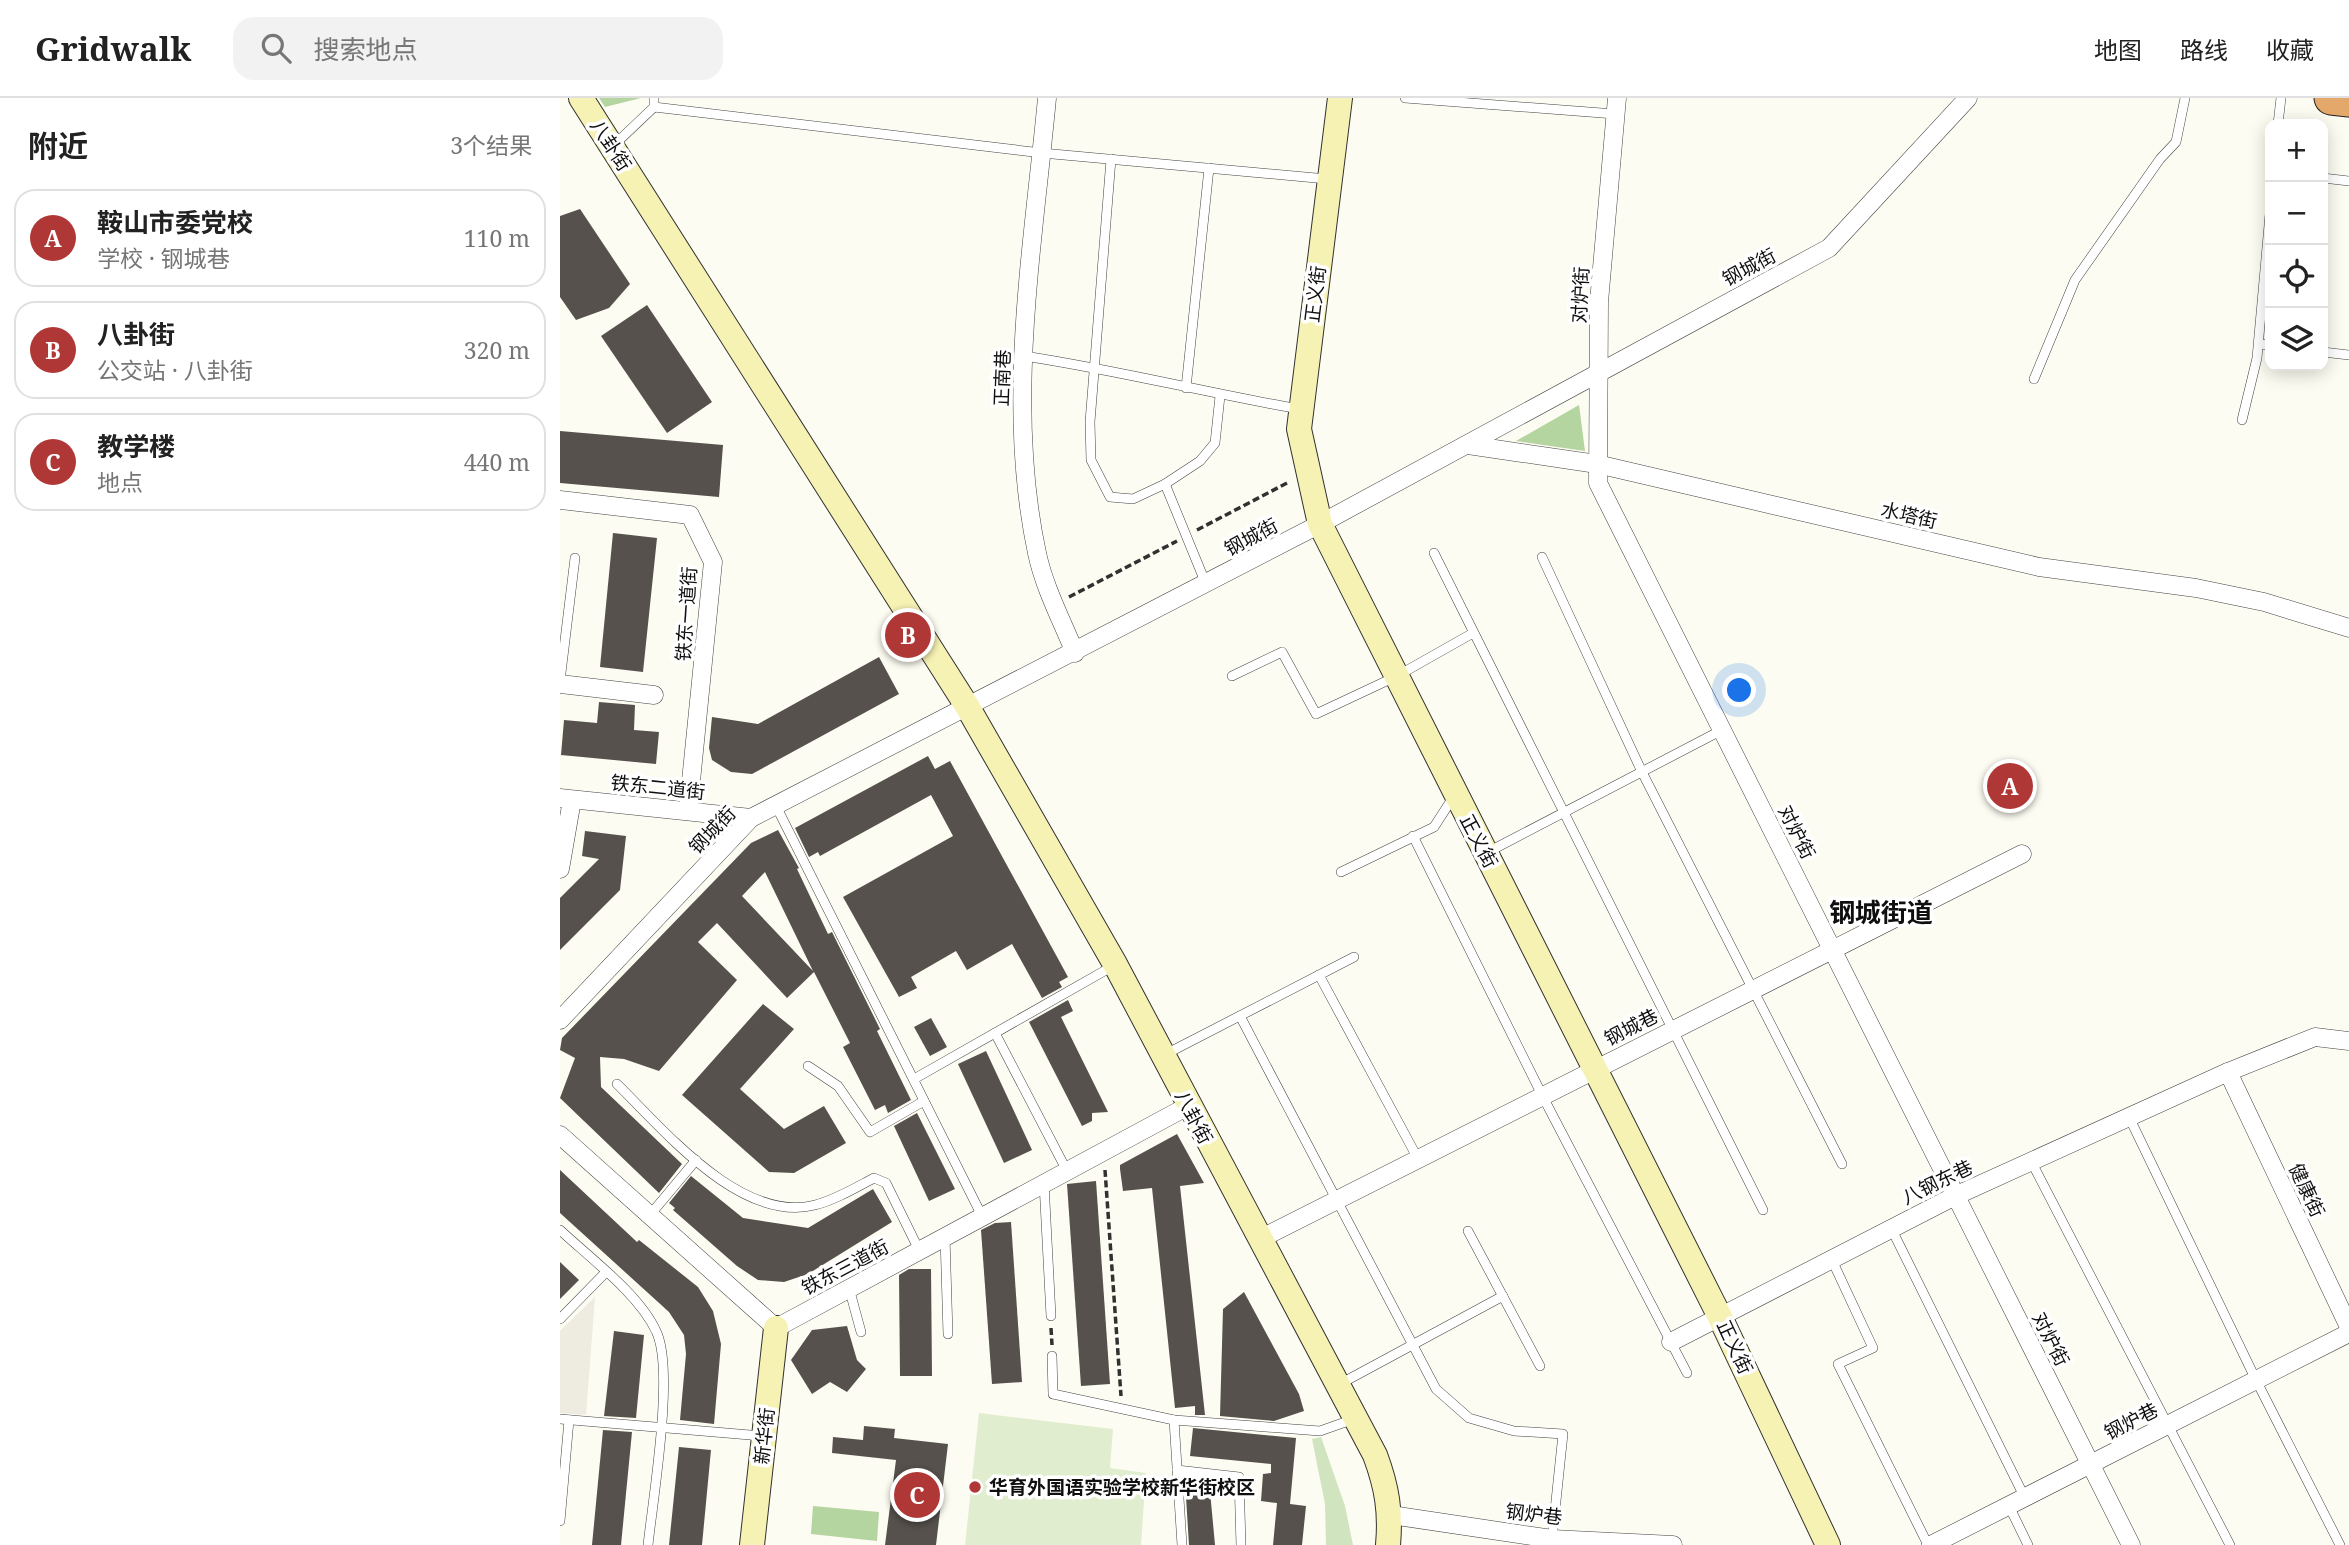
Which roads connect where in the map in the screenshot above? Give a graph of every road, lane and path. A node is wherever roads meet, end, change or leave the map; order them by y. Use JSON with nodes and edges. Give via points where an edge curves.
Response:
{"nodes":[{"id":1,"x":581,"y":98,"type":"edge"},
{"id":2,"x":1047,"y":98,"type":"edge"},
{"id":3,"x":1340,"y":98,"type":"edge"},
{"id":4,"x":1405,"y":98,"type":"edge"},
{"id":5,"x":1968,"y":98,"type":"edge"},
{"id":6,"x":2185,"y":98,"type":"edge"},
{"id":7,"x":2281,"y":98,"type":"edge"},
{"id":8,"x":2331,"y":98,"type":"edge"},
{"id":9,"x":2349,"y":100,"type":"edge"},
{"id":10,"x":654,"y":102,"type":"edge"},
{"id":11,"x":1616,"y":106,"type":"edge"},
{"id":12,"x":2279,"y":119,"type":"edge"},
{"id":13,"x":612,"y":146,"type":"junction"},
{"id":14,"x":1041,"y":153,"type":"junction"},
{"id":15,"x":1111,"y":159,"type":"junction"},
{"id":16,"x":1209,"y":168,"type":"junction"},
{"id":17,"x":1329,"y":179,"type":"junction"},
{"id":18,"x":2328,"y":179,"type":"edge"},
{"id":19,"x":2349,"y":181,"type":"edge"},
{"id":20,"x":2267,"y":245,"type":"edge"},
{"id":21,"x":2259,"y":344,"type":"junction"},
{"id":22,"x":2265,"y":345,"type":"edge"},
{"id":23,"x":2328,"y":353,"type":"edge"},
{"id":24,"x":2349,"y":355,"type":"edge"},
{"id":25,"x":1024,"y":356,"type":"junction"},
{"id":26,"x":1093,"y":366,"type":"junction"},
{"id":27,"x":1599,"y":371,"type":"junction"},
{"id":28,"x":2034,"y":379,"type":"dead end"},
{"id":29,"x":1186,"y":388,"type":"junction"},
{"id":30,"x":1220,"y":396,"type":"junction"},
{"id":31,"x":1301,"y":410,"type":"junction"},
{"id":32,"x":2242,"y":420,"type":"dead end"},
{"id":33,"x":1468,"y":445,"type":"junction"},
{"id":34,"x":1597,"y":464,"type":"junction"},
{"id":35,"x":1166,"y":484,"type":"junction"},
{"id":36,"x":560,"y":500,"type":"edge"},
{"id":37,"x":1320,"y":524,"type":"junction"},
{"id":38,"x":1434,"y":553,"type":"dead end"},
{"id":39,"x":1542,"y":557,"type":"dead end"},
{"id":40,"x":575,"y":558,"type":"dead end"},
{"id":41,"x":1206,"y":584,"type":"junction"},
{"id":42,"x":2346,"y":625,"type":"edge"},
{"id":43,"x":1473,"y":633,"type":"junction"},
{"id":44,"x":1075,"y":653,"type":"junction"},
{"id":45,"x":1396,"y":676,"type":"junction"},
{"id":46,"x":1232,"y":677,"type":"dead end"},
{"id":47,"x":560,"y":683,"type":"edge"},
{"id":48,"x":654,"y":695,"type":"dead end"},
{"id":49,"x":967,"y":706,"type":"junction"},
{"id":50,"x":1722,"y":730,"type":"junction"},
{"id":51,"x":1642,"y":772,"type":"junction"},
{"id":52,"x":1455,"y":794,"type":"junction"},
{"id":53,"x":566,"y":799,"type":"edge"},
{"id":54,"x":776,"y":806,"type":"junction"},
{"id":55,"x":688,"y":811,"type":"junction"},
{"id":56,"x":1564,"y":813,"type":"junction"},
{"id":57,"x":751,"y":818,"type":"junction"},
{"id":58,"x":1413,"y":836,"type":"junction"},
{"id":59,"x":1486,"y":853,"type":"junction"},
{"id":60,"x":2022,"y":854,"type":"dead end"},
{"id":61,"x":560,"y":869,"type":"edge"},
{"id":62,"x":1341,"y":872,"type":"dead end"},
{"id":63,"x":1832,"y":949,"type":"junction"},
{"id":64,"x":1354,"y":957,"type":"dead end"},
{"id":65,"x":1115,"y":964,"type":"junction"},
{"id":66,"x":1319,"y":975,"type":"junction"},
{"id":67,"x":1752,"y":989,"type":"junction"},
{"id":68,"x":1240,"y":1016,"type":"junction"},
{"id":69,"x":560,"y":1020,"type":"edge"},
{"id":70,"x":1671,"y":1030,"type":"junction"},
{"id":71,"x":995,"y":1033,"type":"junction"},
{"id":72,"x":2349,"y":1041,"type":"edge"},
{"id":73,"x":1162,"y":1056,"type":"junction"},
{"id":74,"x":808,"y":1066,"type":"dead end"},
{"id":75,"x":1595,"y":1069,"type":"junction"},
{"id":76,"x":2228,"y":1072,"type":"junction"},
{"id":77,"x":914,"y":1079,"type":"junction"},
{"id":78,"x":617,"y":1084,"type":"dead end"},
{"id":79,"x":1543,"y":1097,"type":"junction"},
{"id":80,"x":924,"y":1101,"type":"junction"},
{"id":81,"x":1188,"y":1106,"type":"junction"},
{"id":82,"x":2129,"y":1117,"type":"junction"},
{"id":83,"x":560,"y":1135,"type":"edge"},
{"id":84,"x":1103,"y":1151,"type":"junction"},
{"id":85,"x":1418,"y":1157,"type":"junction"},
{"id":86,"x":696,"y":1160,"type":"junction"},
{"id":87,"x":2031,"y":1161,"type":"junction"},
{"id":88,"x":1842,"y":1164,"type":"dead end"},
{"id":89,"x":1067,"y":1171,"type":"junction"},
{"id":90,"x":1044,"y":1183,"type":"junction"},
{"id":91,"x":1955,"y":1196,"type":"junction"},
{"id":92,"x":1335,"y":1199,"type":"junction"},
{"id":93,"x":1763,"y":1210,"type":"dead end"},
{"id":94,"x":650,"y":1216,"type":"junction"},
{"id":95,"x":982,"y":1216,"type":"junction"},
{"id":96,"x":1891,"y":1228,"type":"junction"},
{"id":97,"x":560,"y":1230,"type":"edge"},
{"id":98,"x":1468,"y":1231,"type":"dead end"},
{"id":99,"x":945,"y":1237,"type":"junction"},
{"id":100,"x":1260,"y":1239,"type":"junction"},
{"id":101,"x":919,"y":1250,"type":"junction"},
{"id":102,"x":1831,"y":1258,"type":"junction"},
{"id":103,"x":605,"y":1273,"type":"junction"},
{"id":104,"x":849,"y":1288,"type":"junction"},
{"id":105,"x":1503,"y":1296,"type":"junction"},
{"id":106,"x":1719,"y":1315,"type":"junction"},
{"id":107,"x":1051,"y":1316,"type":"joint"},
{"id":108,"x":560,"y":1319,"type":"edge"},
{"id":109,"x":2349,"y":1327,"type":"edge"},
{"id":110,"x":776,"y":1328,"type":"junction"},
{"id":111,"x":861,"y":1332,"type":"dead end"},
{"id":112,"x":2349,"y":1333,"type":"edge"},
{"id":113,"x":948,"y":1334,"type":"dead end"},
{"id":114,"x":1671,"y":1342,"type":"junction"},
{"id":115,"x":1412,"y":1345,"type":"junction"},
{"id":116,"x":1052,"y":1356,"type":"joint"},
{"id":117,"x":1540,"y":1366,"type":"dead end"},
{"id":118,"x":1687,"y":1373,"type":"dead end"},
{"id":119,"x":2256,"y":1380,"type":"junction"},
{"id":120,"x":1338,"y":1385,"type":"junction"},
{"id":121,"x":1122,"y":1409,"type":"junction"},
{"id":122,"x":565,"y":1419,"type":"edge"},
{"id":123,"x":1356,"y":1419,"type":"junction"},
{"id":124,"x":1174,"y":1420,"type":"junction"},
{"id":125,"x":2168,"y":1425,"type":"junction"},
{"id":126,"x":660,"y":1428,"type":"junction"},
{"id":127,"x":764,"y":1436,"type":"junction"},
{"id":128,"x":2091,"y":1465,"type":"junction"},
{"id":129,"x":1177,"y":1470,"type":"junction"},
{"id":130,"x":2017,"y":1502,"type":"junction"},
{"id":131,"x":1391,"y":1515,"type":"junction"},
{"id":132,"x":560,"y":1521,"type":"edge"},
{"id":133,"x":1552,"y":1542,"type":"edge"},
{"id":134,"x":1646,"y":1544,"type":"edge"},
{"id":135,"x":648,"y":1545,"type":"edge"},
{"id":136,"x":752,"y":1545,"type":"edge"},
{"id":137,"x":1182,"y":1545,"type":"edge"},
{"id":138,"x":1241,"y":1545,"type":"edge"},
{"id":139,"x":1388,"y":1545,"type":"edge"},
{"id":140,"x":1674,"y":1545,"type":"edge"},
{"id":141,"x":1828,"y":1545,"type":"edge"},
{"id":142,"x":1929,"y":1545,"type":"edge"},
{"id":143,"x":2028,"y":1545,"type":"edge"},
{"id":144,"x":2131,"y":1545,"type":"edge"},
{"id":145,"x":2230,"y":1545,"type":"edge"},
{"id":146,"x":2340,"y":1545,"type":"edge"}],
"edges":[{"from":1,"to":13,"type":"street","name":"八卦街"},
{"from":2,"to":14,"type":"street","name":"正南巷"},
{"from":3,"to":17,"type":"street","name":"正义街"},
{"from":4,"to":11,"type":"lane"},
{"from":5,"to":27,"type":"street","name":"钢城街","via":[[1829,248]]},
{"from":6,"to":28,"type":"lane","via":[[2176,142],[2075,280]]},
{"from":7,"to":12,"type":"lane"},
{"from":8,"to":9,"type":"highway"},
{"from":10,"to":13,"type":"lane"},
{"from":10,"to":14,"type":"lane"},
{"from":11,"to":27,"type":"street","name":"对炉街","via":[[1599,302]]},
{"from":13,"to":49,"type":"street","name":"八卦街"},
{"from":14,"to":15,"type":"lane"},
{"from":14,"to":25,"type":"street","name":"正南巷"},
{"from":15,"to":16,"type":"lane"},
{"from":15,"to":26,"type":"lane"},
{"from":16,"to":17,"type":"lane"},
{"from":16,"to":29,"type":"lane"},
{"from":17,"to":31,"type":"street","name":"正义街"},
{"from":18,"to":19,"type":"lane"},
{"from":20,"to":21,"type":"lane"},
{"from":21,"to":22,"type":"lane"},
{"from":21,"to":32,"type":"lane"},
{"from":23,"to":24,"type":"lane"},
{"from":25,"to":26,"type":"lane"},
{"from":25,"to":44,"type":"street","name":"正南巷","via":[[1021,437],[1037,555]]},
{"from":26,"to":29,"type":"lane"},
{"from":26,"to":35,"type":"lane","via":[[1091,460],[1110,497],[1133,499]]},
{"from":27,"to":33,"type":"street","name":"钢城街"},
{"from":27,"to":34,"type":"street","name":"对炉街"},
{"from":29,"to":30,"type":"lane"},
{"from":30,"to":31,"type":"lane"},
{"from":30,"to":35,"type":"lane","via":[[1215,443],[1200,461]]},
{"from":31,"to":37,"type":"street","name":"正义街","via":[[1301,440]]},
{"from":33,"to":34,"type":"street","name":"水塔街"},
{"from":33,"to":37,"type":"street","name":"钢城街"},
{"from":34,"to":42,"type":"street","name":"水塔街","via":[[2039,567],[2155,581],[2264,602]]},
{"from":34,"to":50,"type":"street","name":"对炉街","via":[[1598,484]]},
{"from":35,"to":41,"type":"lane"},
{"from":36,"to":55,"type":"street","name":"铁东一道街","via":[[690,515],[713,562]]},
{"from":37,"to":41,"type":"street","name":"钢城街"},
{"from":37,"to":45,"type":"street","name":"正义街"},
{"from":38,"to":43,"type":"lane"},
{"from":39,"to":51,"type":"lane"},
{"from":40,"to":47,"type":"lane"},
{"from":41,"to":44,"type":"street","name":"钢城街"},
{"from":43,"to":45,"type":"lane"},
{"from":43,"to":56,"type":"lane"},
{"from":44,"to":49,"type":"street","name":"钢城街"},
{"from":45,"to":46,"type":"lane","via":[[1317,714],[1282,652]]},
{"from":45,"to":52,"type":"street","name":"正义街"},
{"from":47,"to":48,"type":"street"},
{"from":49,"to":54,"type":"street","name":"钢城街"},
{"from":49,"to":65,"type":"street","name":"八卦街"},
{"from":50,"to":51,"type":"lane"},
{"from":50,"to":63,"type":"street","name":"对炉街"},
{"from":51,"to":56,"type":"lane"},
{"from":51,"to":67,"type":"lane"},
{"from":52,"to":58,"type":"lane","via":[[1434,827]]},
{"from":52,"to":59,"type":"street","name":"正义街"},
{"from":53,"to":55,"type":"street","name":"铁东二道街"},
{"from":53,"to":61,"type":"street"},
{"from":54,"to":57,"type":"street","name":"钢城街"},
{"from":54,"to":77,"type":"lane"},
{"from":55,"to":57,"type":"street","name":"铁东二道街"},
{"from":56,"to":59,"type":"lane"},
{"from":56,"to":70,"type":"lane"},
{"from":57,"to":69,"type":"street","name":"钢城街"},
{"from":58,"to":62,"type":"lane"},
{"from":58,"to":79,"type":"lane"},
{"from":59,"to":75,"type":"street","name":"正义街"},
{"from":60,"to":63,"type":"street","name":"钢城巷"},
{"from":63,"to":67,"type":"street","name":"钢城巷"},
{"from":63,"to":91,"type":"street","name":"对炉街"},
{"from":64,"to":66,"type":"lane"},
{"from":65,"to":71,"type":"lane"},
{"from":65,"to":73,"type":"street","name":"八卦街"},
{"from":66,"to":68,"type":"lane"},
{"from":66,"to":85,"type":"lane"},
{"from":67,"to":70,"type":"street","name":"钢城巷"},
{"from":67,"to":88,"type":"lane"},
{"from":68,"to":73,"type":"lane"},
{"from":68,"to":92,"type":"lane"},
{"from":70,"to":75,"type":"street","name":"钢城巷"},
{"from":70,"to":93,"type":"lane"},
{"from":71,"to":77,"type":"lane"},
{"from":71,"to":89,"type":"lane"},
{"from":72,"to":76,"type":"street","name":"八钢东巷","via":[[2315,1037]]},
{"from":73,"to":81,"type":"street","name":"八卦街"},
{"from":74,"to":80,"type":"lane","via":[[838,1086],[870,1132]]},
{"from":75,"to":79,"type":"street","name":"钢城巷"},
{"from":75,"to":106,"type":"street","name":"正义街"},
{"from":76,"to":82,"type":"street","name":"八钢东巷"},
{"from":76,"to":109,"type":"street","name":"健康街"},
{"from":77,"to":80,"type":"lane"},
{"from":78,"to":86,"type":"lane"},
{"from":79,"to":85,"type":"street","name":"钢城巷"},
{"from":79,"to":114,"type":"lane"},
{"from":80,"to":95,"type":"lane"},
{"from":81,"to":84,"type":"street","name":"铁东三道街"},
{"from":81,"to":100,"type":"street","name":"八卦街"},
{"from":82,"to":87,"type":"street","name":"八钢东巷"},
{"from":82,"to":119,"type":"lane"},
{"from":83,"to":94,"type":"street"},
{"from":84,"to":89,"type":"street","name":"铁东三道街"},
{"from":84,"to":121,"type":"path"},
{"from":85,"to":92,"type":"street","name":"钢城巷"},
{"from":86,"to":94,"type":"lane"},
{"from":86,"to":101,"type":"lane","via":[[750,1198],[793,1208],[816,1205],[874,1178],[887,1183]]},
{"from":87,"to":91,"type":"street","name":"八钢东巷"},
{"from":87,"to":125,"type":"lane"},
{"from":89,"to":90,"type":"street","name":"铁东三道街"},
{"from":90,"to":95,"type":"street","name":"铁东三道街"},
{"from":90,"to":107,"type":"lane"},
{"from":91,"to":96,"type":"street","name":"八钢东巷"},
{"from":91,"to":128,"type":"street","name":"对炉街"},
{"from":92,"to":100,"type":"street","name":"钢城巷"},
{"from":92,"to":115,"type":"lane"},
{"from":94,"to":110,"type":"street"},
{"from":95,"to":99,"type":"street","name":"铁东三道街"},
{"from":96,"to":102,"type":"street","name":"八钢东巷"},
{"from":96,"to":130,"type":"lane"},
{"from":97,"to":103,"type":"lane"},
{"from":98,"to":105,"type":"lane"},
{"from":99,"to":101,"type":"street","name":"铁东三道街"},
{"from":99,"to":113,"type":"lane"},
{"from":100,"to":120,"type":"street","name":"八卦街"},
{"from":101,"to":104,"type":"street","name":"铁东三道街"},
{"from":102,"to":106,"type":"street","name":"八钢东巷"},
{"from":102,"to":142,"type":"lane","via":[[1873,1348],[1838,1364]]},
{"from":103,"to":108,"type":"lane"},
{"from":103,"to":126,"type":"lane","via":[[630,1296],[657,1332],[664,1384]]},
{"from":104,"to":110,"type":"street","name":"铁东三道街"},
{"from":104,"to":111,"type":"lane"},
{"from":105,"to":115,"type":"lane"},
{"from":105,"to":117,"type":"lane"},
{"from":106,"to":114,"type":"street","name":"八钢东巷"},
{"from":106,"to":141,"type":"street","name":"正义街"},
{"from":107,"to":116,"type":"path"},
{"from":110,"to":127,"type":"street","name":"新华街"},
{"from":112,"to":119,"type":"street","name":"钢炉巷"},
{"from":114,"to":118,"type":"lane"},
{"from":115,"to":120,"type":"lane"},
{"from":115,"to":133,"type":"lane","via":[[1436,1389],[1469,1418],[1514,1431],[1563,1434]]},
{"from":116,"to":121,"type":"lane","via":[[1053,1394]]},
{"from":119,"to":125,"type":"street","name":"钢炉巷"},
{"from":119,"to":146,"type":"lane"},
{"from":120,"to":123,"type":"street","name":"八卦街"},
{"from":121,"to":124,"type":"lane"},
{"from":122,"to":126,"type":"lane"},
{"from":122,"to":132,"type":"lane"},
{"from":123,"to":124,"type":"lane","via":[[1320,1432]]},
{"from":123,"to":131,"type":"street","name":"八卦街","via":[[1387,1485]]},
{"from":124,"to":129,"type":"lane"},
{"from":125,"to":128,"type":"street","name":"钢炉巷"},
{"from":125,"to":145,"type":"lane"},
{"from":126,"to":127,"type":"lane"},
{"from":126,"to":135,"type":"lane"},
{"from":127,"to":136,"type":"street","name":"新华街"},
{"from":128,"to":130,"type":"street","name":"钢炉巷"},
{"from":128,"to":144,"type":"street","name":"对炉街"},
{"from":129,"to":137,"type":"lane"},
{"from":129,"to":138,"type":"lane","via":[[1239,1476]]},
{"from":130,"to":142,"type":"street","name":"钢炉巷"},
{"from":130,"to":143,"type":"lane"},
{"from":131,"to":133,"type":"street","name":"钢炉巷"},
{"from":131,"to":139,"type":"street","name":"八卦街"},
{"from":133,"to":134,"type":"street","name":"钢炉巷"},
{"from":134,"to":140,"type":"street","name":"钢炉巷"}]}
